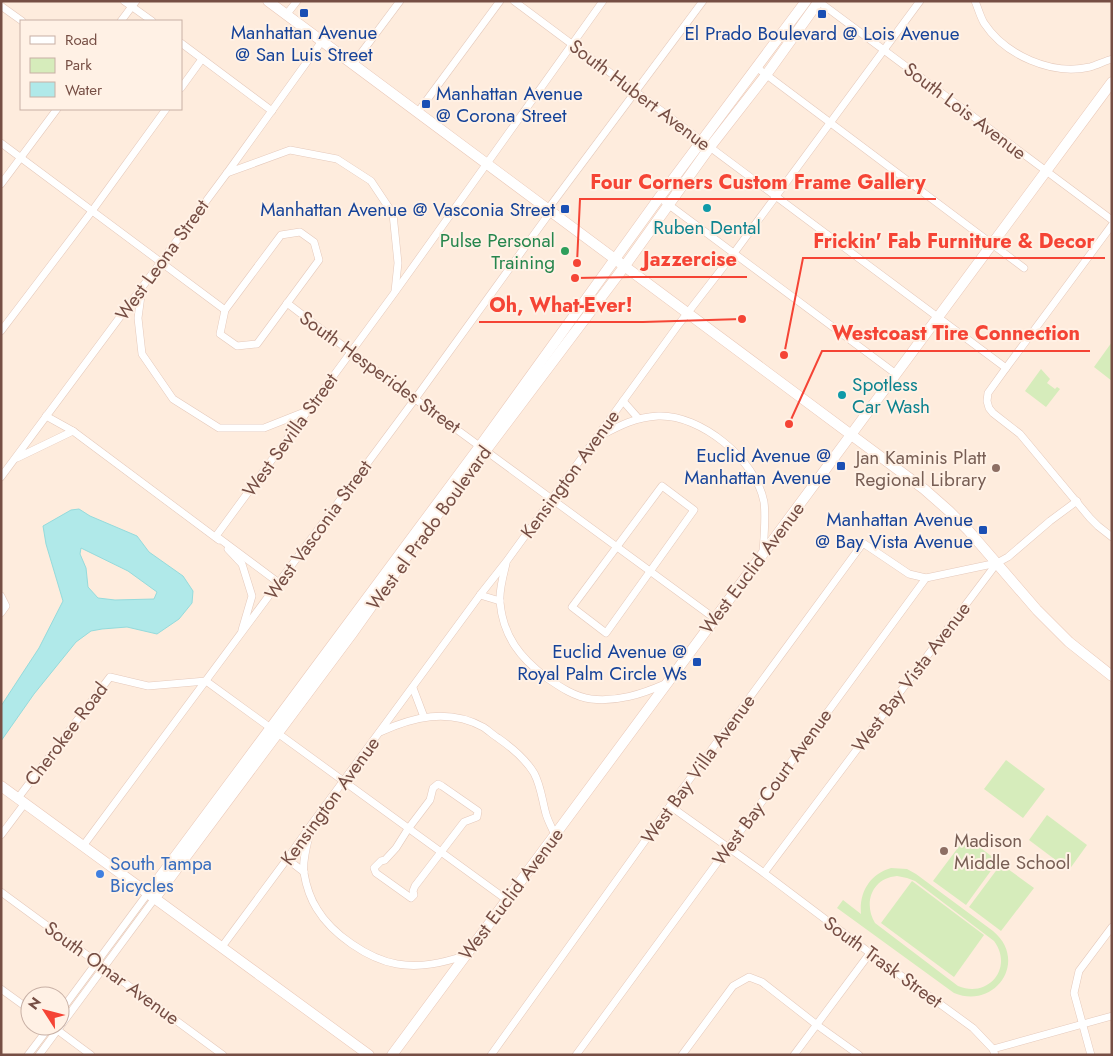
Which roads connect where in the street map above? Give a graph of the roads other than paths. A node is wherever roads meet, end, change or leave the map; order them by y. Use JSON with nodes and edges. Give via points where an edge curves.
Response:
{"nodes":[{"id":1,"x":124,"y":1,"type":"edge"},
{"id":2,"x":268,"y":1,"type":"edge"},
{"id":3,"x":297,"y":1,"type":"edge"},
{"id":4,"x":400,"y":1,"type":"edge"},
{"id":5,"x":500,"y":1,"type":"edge"},
{"id":6,"x":514,"y":1,"type":"edge"},
{"id":7,"x":603,"y":1,"type":"edge"},
{"id":8,"x":703,"y":1,"type":"edge"},
{"id":9,"x":806,"y":1,"type":"edge"},
{"id":10,"x":819,"y":1,"type":"edge"},
{"id":11,"x":920,"y":1,"type":"edge"},
{"id":12,"x":975,"y":1,"type":"edge"},
{"id":13,"x":134,"y":4,"type":"edge"},
{"id":14,"x":1,"y":6,"type":"edge"},
{"id":15,"x":286,"y":15,"type":"junction"},
{"id":16,"x":21,"y":20,"type":"edge"},
{"id":17,"x":122,"y":20,"type":"edge"},
{"id":18,"x":151,"y":20,"type":"edge"},
{"id":19,"x":322,"y":41,"type":"junction"},
{"id":20,"x":182,"y":44,"type":"edge"},
{"id":21,"x":571,"y":44,"type":"junction"},
{"id":22,"x":884,"y":51,"type":"junction"},
{"id":23,"x":202,"y":59,"type":"junction"},
{"id":24,"x":1112,"y":59,"type":"edge"},
{"id":25,"x":354,"y":64,"type":"junction"},
{"id":26,"x":756,"y":67,"type":"junction"},
{"id":27,"x":766,"y":75,"type":"junction"},
{"id":28,"x":1112,"y":82,"type":"edge"},
{"id":29,"x":182,"y":87,"type":"edge"},
{"id":30,"x":636,"y":92,"type":"junction"},
{"id":31,"x":56,"y":110,"type":"edge"},
{"id":32,"x":165,"y":110,"type":"edge"},
{"id":33,"x":272,"y":111,"type":"junction"},
{"id":34,"x":418,"y":112,"type":"junction"},
{"id":35,"x":830,"y":123,"type":"junction"},
{"id":36,"x":1,"y":143,"type":"edge"},
{"id":37,"x":706,"y":144,"type":"junction"},
{"id":38,"x":21,"y":158,"type":"junction"},
{"id":39,"x":487,"y":163,"type":"junction"},
{"id":40,"x":1046,"y":171,"type":"junction"},
{"id":41,"x":227,"y":173,"type":"junction"},
{"id":42,"x":1,"y":184,"type":"edge"},
{"id":43,"x":776,"y":196,"type":"junction"},
{"id":44,"x":659,"y":198,"type":"junction"},
{"id":45,"x":668,"y":205,"type":"junction"},
{"id":46,"x":549,"y":210,"type":"junction"},
{"id":47,"x":92,"y":211,"type":"junction"},
{"id":48,"x":1112,"y":220,"type":"edge"},
{"id":49,"x":1112,"y":225,"type":"edge"},
{"id":50,"x":636,"y":229,"type":"junction"},
{"id":51,"x":646,"y":236,"type":"junction"},
{"id":52,"x":992,"y":244,"type":"junction"},
{"id":53,"x":734,"y":253,"type":"junction"},
{"id":54,"x":614,"y":260,"type":"junction"},
{"id":55,"x":160,"y":262,"type":"junction"},
{"id":56,"x":624,"y":267,"type":"junction"},
{"id":57,"x":1024,"y":268,"type":"dead end"},
{"id":58,"x":142,"y":288,"type":"junction"},
{"id":59,"x":593,"y":290,"type":"junction"},
{"id":60,"x":395,"y":292,"type":"junction"},
{"id":61,"x":602,"y":296,"type":"junction"},
{"id":62,"x":287,"y":304,"type":"junction"},
{"id":63,"x":225,"y":310,"type":"junction"},
{"id":64,"x":688,"y":313,"type":"junction"},
{"id":65,"x":937,"y":317,"type":"junction"},
{"id":66,"x":1,"y":331,"type":"edge"},
{"id":67,"x":351,"y":352,"type":"junction"},
{"id":68,"x":1006,"y":368,"type":"junction"},
{"id":69,"x":541,"y":369,"type":"junction"},
{"id":70,"x":896,"y":374,"type":"junction"},
{"id":71,"x":415,"y":399,"type":"junction"},
{"id":72,"x":623,"y":401,"type":"junction"},
{"id":73,"x":308,"y":410,"type":"junction"},
{"id":74,"x":46,"y":416,"type":"junction"},
{"id":75,"x":638,"y":418,"type":"junction"},
{"id":76,"x":73,"y":431,"type":"junction"},
{"id":77,"x":850,"y":435,"type":"junction"},
{"id":78,"x":598,"y":437,"type":"junction"},
{"id":79,"x":483,"y":448,"type":"junction"},
{"id":80,"x":14,"y":460,"type":"junction"},
{"id":81,"x":1,"y":477,"type":"edge"},
{"id":82,"x":552,"y":499,"type":"junction"},
{"id":83,"x":1076,"y":501,"type":"junction"},
{"id":84,"x":216,"y":536,"type":"junction"},
{"id":85,"x":1112,"y":537,"type":"edge"},
{"id":86,"x":617,"y":547,"type":"junction"},
{"id":87,"x":763,"y":552,"type":"junction"},
{"id":88,"x":506,"y":562,"type":"junction"},
{"id":89,"x":997,"y":563,"type":"junction"},
{"id":90,"x":650,"y":570,"type":"junction"},
{"id":91,"x":926,"y":578,"type":"junction"},
{"id":92,"x":279,"y":582,"type":"junction"},
{"id":93,"x":480,"y":595,"type":"junction"},
{"id":94,"x":1,"y":596,"type":"edge"},
{"id":95,"x":500,"y":601,"type":"junction"},
{"id":96,"x":1,"y":613,"type":"edge"},
{"id":97,"x":714,"y":618,"type":"junction"},
{"id":98,"x":240,"y":636,"type":"junction"},
{"id":99,"x":1112,"y":676,"type":"edge"},
{"id":100,"x":206,"y":681,"type":"junction"},
{"id":101,"x":666,"y":683,"type":"junction"},
{"id":102,"x":413,"y":688,"type":"junction"},
{"id":103,"x":424,"y":717,"type":"junction"},
{"id":104,"x":275,"y":730,"type":"junction"},
{"id":105,"x":379,"y":732,"type":"junction"},
{"id":106,"x":344,"y":781,"type":"junction"},
{"id":107,"x":1,"y":786,"type":"edge"},
{"id":108,"x":21,"y":801,"type":"junction"},
{"id":109,"x":670,"y":806,"type":"junction"},
{"id":110,"x":311,"y":825,"type":"junction"},
{"id":111,"x":408,"y":828,"type":"junction"},
{"id":112,"x":1,"y":835,"type":"edge"},
{"id":113,"x":555,"y":835,"type":"junction"},
{"id":114,"x":83,"y":846,"type":"junction"},
{"id":115,"x":728,"y":848,"type":"junction"},
{"id":116,"x":441,"y":852,"type":"junction"},
{"id":117,"x":288,"y":859,"type":"junction"},
{"id":118,"x":304,"y":872,"type":"junction"},
{"id":119,"x":764,"y":873,"type":"junction"},
{"id":120,"x":1,"y":892,"type":"edge"},
{"id":121,"x":151,"y":896,"type":"junction"},
{"id":122,"x":506,"y":900,"type":"junction"},
{"id":123,"x":1112,"y":927,"type":"edge"},
{"id":124,"x":221,"y":948,"type":"junction"},
{"id":125,"x":870,"y":953,"type":"junction"},
{"id":126,"x":464,"y":956,"type":"junction"},
{"id":127,"x":97,"y":962,"type":"junction"},
{"id":128,"x":104,"y":967,"type":"junction"},
{"id":129,"x":1,"y":988,"type":"edge"},
{"id":130,"x":70,"y":998,"type":"edge"},
{"id":131,"x":20,"y":1002,"type":"edge"},
{"id":132,"x":70,"y":1007,"type":"edge"},
{"id":133,"x":1112,"y":1016,"type":"edge"},
{"id":134,"x":1082,"y":1024,"type":"junction"},
{"id":135,"x":817,"y":1025,"type":"junction"},
{"id":136,"x":45,"y":1036,"type":"edge"},
{"id":137,"x":48,"y":1036,"type":"edge"},
{"id":138,"x":65,"y":1036,"type":"edge"},
{"id":139,"x":994,"y":1052,"type":"edge"},
{"id":140,"x":28,"y":1055,"type":"edge"},
{"id":141,"x":39,"y":1055,"type":"edge"},
{"id":142,"x":91,"y":1055,"type":"edge"},
{"id":143,"x":222,"y":1055,"type":"edge"},
{"id":144,"x":369,"y":1055,"type":"edge"},
{"id":145,"x":392,"y":1055,"type":"edge"},
{"id":146,"x":490,"y":1055,"type":"edge"},
{"id":147,"x":576,"y":1055,"type":"edge"},
{"id":148,"x":682,"y":1055,"type":"edge"},
{"id":149,"x":794,"y":1055,"type":"edge"},
{"id":150,"x":859,"y":1055,"type":"edge"},
{"id":151,"x":1091,"y":1055,"type":"edge"}],
"edges":[{"from":1,"to":13,"type":"street"},
{"from":2,"to":15,"type":"street"},
{"from":3,"to":15,"type":"street"},
{"from":4,"to":25,"type":"street"},
{"from":5,"to":34,"type":"street"},
{"from":6,"to":21,"type":"street","name":"South Hubert Avenue"},
{"from":7,"to":21,"type":"street","name":"West Sevilla Street"},
{"from":8,"to":30,"type":"street","name":"West Vasconia Street"},
{"from":9,"to":26,"type":"street","name":"West el Prado Boulevard"},
{"from":10,"to":22,"type":"street","name":"South Lois Avenue"},
{"from":10,"to":27,"type":"street","name":"West el Prado Boulevard"},
{"from":11,"to":22,"type":"street","name":"Kensington Avenue"},
{"from":12,"to":24,"type":"street","via":[[993,35],[1009,49],[1031,61],[1071,68],[1089,67]]},
{"from":13,"to":17,"type":"street"},
{"from":13,"to":18,"type":"street"},
{"from":14,"to":16,"type":"street"},
{"from":15,"to":19,"type":"street"},
{"from":19,"to":25,"type":"street"},
{"from":19,"to":33,"type":"street","name":"West Leona Street"},
{"from":20,"to":23,"type":"street"},
{"from":21,"to":30,"type":"street","name":"South Hubert Avenue"},
{"from":21,"to":39,"type":"street","name":"West Sevilla Street"},
{"from":22,"to":35,"type":"street","name":"Kensington Avenue"},
{"from":22,"to":40,"type":"street","name":"South Lois Avenue"},
{"from":23,"to":29,"type":"street"},
{"from":23,"to":33,"type":"street"},
{"from":25,"to":34,"type":"street"},
{"from":26,"to":27,"type":"street"},
{"from":26,"to":37,"type":"street","name":"West el Prado Boulevard"},
{"from":27,"to":35,"type":"street"},
{"from":27,"to":37,"type":"street","name":"West el Prado Boulevard"},
{"from":28,"to":40,"type":"street","name":"West Euclid Avenue"},
{"from":30,"to":37,"type":"street","name":"South Hubert Avenue"},
{"from":30,"to":46,"type":"street","name":"West Vasconia Street"},
{"from":31,"to":38,"type":"street"},
{"from":32,"to":47,"type":"street"},
{"from":33,"to":41,"type":"street","name":"West Leona Street"},
{"from":34,"to":39,"type":"street"},
{"from":35,"to":43,"type":"street","name":"Kensington Avenue"},
{"from":35,"to":52,"type":"street"},
{"from":36,"to":38,"type":"street"},
{"from":37,"to":43,"type":"street","name":"South Hubert Avenue"},
{"from":37,"to":44,"type":"street","name":"West el Prado Boulevard"},
{"from":37,"to":45,"type":"street","name":"West el Prado Boulevard"},
{"from":38,"to":42,"type":"street"},
{"from":38,"to":47,"type":"street"},
{"from":39,"to":46,"type":"street"},
{"from":39,"to":60,"type":"street","name":"West Sevilla Street"},
{"from":40,"to":48,"type":"street","name":"South Lois Avenue"},
{"from":40,"to":52,"type":"street","name":"West Euclid Avenue"},
{"from":41,"to":55,"type":"street","name":"West Leona Street"},
{"from":41,"to":60,"type":"street","via":[[290,150],[337,159],[371,181],[393,214],[398,263]]},
{"from":43,"to":53,"type":"street","name":"Kensington Avenue"},
{"from":43,"to":65,"type":"street","name":"South Hubert Avenue"},
{"from":44,"to":45,"type":"street"},
{"from":44,"to":50,"type":"street","name":"West el Prado Boulevard"},
{"from":45,"to":51,"type":"street","name":"West el Prado Boulevard"},
{"from":45,"to":53,"type":"street"},
{"from":46,"to":54,"type":"street"},
{"from":46,"to":71,"type":"street","name":"West Vasconia Street"},
{"from":47,"to":55,"type":"street"},
{"from":47,"to":66,"type":"street"},
{"from":49,"to":68,"type":"street"},
{"from":50,"to":51,"type":"street"},
{"from":50,"to":54,"type":"street","name":"West el Prado Boulevard"},
{"from":51,"to":56,"type":"street","name":"West el Prado Boulevard"},
{"from":52,"to":57,"type":"street"},
{"from":52,"to":65,"type":"street","name":"West Euclid Avenue"},
{"from":53,"to":64,"type":"street","name":"Kensington Avenue"},
{"from":53,"to":70,"type":"street"},
{"from":54,"to":56,"type":"street"},
{"from":54,"to":59,"type":"street","name":"West el Prado Boulevard"},
{"from":55,"to":58,"type":"street","name":"West Leona Street"},
{"from":55,"to":63,"type":"street"},
{"from":56,"to":61,"type":"street","name":"West el Prado Boulevard"},
{"from":56,"to":64,"type":"street"},
{"from":58,"to":73,"type":"street","via":[[138,318],[142,354],[173,399],[219,428],[264,428]]},
{"from":58,"to":74,"type":"street","name":"West Leona Street"},
{"from":59,"to":61,"type":"street"},
{"from":59,"to":69,"type":"street","name":"West el Prado Boulevard"},
{"from":60,"to":67,"type":"street","name":"West Sevilla Street"},
{"from":61,"to":69,"type":"street","name":"West el Prado Boulevard"},
{"from":62,"to":63,"type":"street","via":[[257,344],[236,346],[220,334]]},
{"from":62,"to":63,"type":"street","via":[[319,260],[314,242],[300,232],[281,235]]},
{"from":62,"to":67,"type":"street","name":"South Hesperides Street"},
{"from":64,"to":72,"type":"street","name":"Kensington Avenue"},
{"from":64,"to":77,"type":"street"},
{"from":65,"to":68,"type":"street","name":"South Hubert Avenue"},
{"from":65,"to":70,"type":"street","name":"West Euclid Avenue"},
{"from":67,"to":71,"type":"street","name":"South Hesperides Street"},
{"from":67,"to":73,"type":"street","name":"West Sevilla Street"},
{"from":68,"to":83,"type":"street","via":[[988,393],[989,408],[1020,434]]},
{"from":69,"to":79,"type":"street","name":"West el Prado Boulevard"},
{"from":70,"to":77,"type":"street","name":"West Euclid Avenue"},
{"from":71,"to":79,"type":"street","name":"South Hesperides Street"},
{"from":71,"to":92,"type":"street","name":"West Vasconia Street"},
{"from":72,"to":75,"type":"street"},
{"from":72,"to":78,"type":"street","name":"Kensington Avenue"},
{"from":73,"to":84,"type":"street","name":"West Sevilla Street"},
{"from":74,"to":76,"type":"street"},
{"from":74,"to":80,"type":"street","name":"West Leona Street"},
{"from":75,"to":78,"type":"street"},
{"from":75,"to":87,"type":"street","via":[[674,417],[691,422],[708,430],[742,459],[750,469],[764,503]]},
{"from":76,"to":80,"type":"street"},
{"from":76,"to":84,"type":"street"},
{"from":77,"to":87,"type":"street","name":"West Euclid Avenue"},
{"from":77,"to":89,"type":"street","via":[[930,494]]},
{"from":78,"to":82,"type":"street","name":"Kensington Avenue"},
{"from":79,"to":82,"type":"street","name":"South Hesperides Street"},
{"from":79,"to":104,"type":"street","name":"West el Prado Boulevard"},
{"from":80,"to":81,"type":"street","name":"West Leona Street"},
{"from":82,"to":86,"type":"street","name":"South Hesperides Street"},
{"from":82,"to":88,"type":"street","name":"Kensington Avenue"},
{"from":83,"to":85,"type":"street"},
{"from":83,"to":89,"type":"street","name":"West Bay Vista Avenue"},
{"from":84,"to":92,"type":"street"},
{"from":84,"to":98,"type":"street","via":[[242,564],[252,596]]},
{"from":86,"to":90,"type":"street","name":"South Hesperides Street"},
{"from":86,"to":90,"type":"street","via":[[662,486],[694,510]]},
{"from":86,"to":90,"type":"street","via":[[572,607],[606,633]]},
{"from":87,"to":97,"type":"street","name":"West Euclid Avenue"},
{"from":88,"to":93,"type":"street","name":"Kensington Avenue"},
{"from":88,"to":95,"type":"street"},
{"from":89,"to":91,"type":"street"},
{"from":89,"to":99,"type":"street","via":[[1071,644]]},
{"from":89,"to":119,"type":"street","name":"West Bay Vista Avenue"},
{"from":90,"to":97,"type":"street","name":"South Hesperides Street"},
{"from":91,"to":109,"type":"street","name":"West Bay Villa Avenue","via":[[909,574],[863,543]]},
{"from":91,"to":115,"type":"street","name":"West Bay Court Avenue"},
{"from":92,"to":98,"type":"street","name":"West Vasconia Street"},
{"from":93,"to":95,"type":"street"},
{"from":93,"to":102,"type":"street","name":"Kensington Avenue"},
{"from":94,"to":96,"type":"street","via":[[6,606]]},
{"from":95,"to":101,"type":"street","via":[[510,640],[520,654],[534,668],[573,693],[590,699],[613,700],[642,694]]},
{"from":97,"to":101,"type":"street","name":"West Euclid Avenue"},
{"from":98,"to":100,"type":"street","name":"West Vasconia Street"},
{"from":100,"to":104,"type":"street"},
{"from":100,"to":108,"type":"street","name":"Cherokee Road","via":[[148,686],[110,676]]},
{"from":100,"to":114,"type":"street","name":"West Vasconia Street"},
{"from":101,"to":113,"type":"street","name":"West Euclid Avenue"},
{"from":102,"to":103,"type":"street"},
{"from":102,"to":105,"type":"street","name":"Kensington Avenue"},
{"from":103,"to":105,"type":"street"},
{"from":103,"to":113,"type":"street","via":[[452,716],[469,721],[508,745],[534,774]]},
{"from":104,"to":106,"type":"street"},
{"from":104,"to":121,"type":"street","name":"West el Prado Boulevard"},
{"from":105,"to":106,"type":"street","name":"Kensington Avenue"},
{"from":106,"to":110,"type":"street","name":"Kensington Avenue"},
{"from":106,"to":111,"type":"street"},
{"from":107,"to":108,"type":"street"},
{"from":108,"to":112,"type":"street"},
{"from":108,"to":114,"type":"street"},
{"from":109,"to":115,"type":"street","name":"South Trask Street"},
{"from":109,"to":146,"type":"street","name":"West Bay Villa Avenue"},
{"from":110,"to":117,"type":"street","name":"Kensington Avenue"},
{"from":110,"to":118,"type":"street"},
{"from":111,"to":116,"type":"street"},
{"from":111,"to":116,"type":"street","via":[[390,855],[374,868],[405,895],[411,898],[414,895],[415,886]]},
{"from":111,"to":116,"type":"street","via":[[430,800],[432,788],[438,784],[478,810],[477,817],[464,822]]},
{"from":113,"to":122,"type":"street","name":"West Euclid Avenue"},
{"from":114,"to":121,"type":"street"},
{"from":115,"to":119,"type":"street","name":"South Trask Street"},
{"from":115,"to":147,"type":"street","name":"West Bay Court Avenue"},
{"from":116,"to":122,"type":"street"},
{"from":117,"to":118,"type":"street"},
{"from":117,"to":124,"type":"street","name":"Kensington Avenue"},
{"from":118,"to":126,"type":"street","via":[[317,910],[346,940],[366,953],[399,965],[441,963]]},
{"from":119,"to":125,"type":"street","name":"South Trask Street"},
{"from":120,"to":127,"type":"street","name":"South Omar Avenue"},
{"from":121,"to":124,"type":"street"},
{"from":121,"to":127,"type":"street","name":"West el Prado Boulevard"},
{"from":121,"to":128,"type":"street","name":"West el Prado Boulevard"},
{"from":122,"to":126,"type":"street","name":"West Euclid Avenue"},
{"from":123,"to":134,"type":"street","via":[[1079,971],[1074,993]]},
{"from":124,"to":144,"type":"street"},
{"from":125,"to":135,"type":"street"},
{"from":125,"to":139,"type":"street","name":"South Trask Street","via":[[973,1028]]},
{"from":126,"to":145,"type":"street","name":"West Euclid Avenue"},
{"from":127,"to":128,"type":"street","name":"South Omar Avenue"},
{"from":127,"to":130,"type":"street","name":"West el Prado Boulevard"},
{"from":128,"to":132,"type":"street","name":"West el Prado Boulevard"},
{"from":128,"to":143,"type":"street","name":"South Omar Avenue"},
{"from":129,"to":131,"type":"street"},
{"from":133,"to":134,"type":"street","name":"South Trask Street"},
{"from":134,"to":139,"type":"street","name":"South Trask Street"},
{"from":134,"to":151,"type":"street"},
{"from":135,"to":148,"type":"street","via":[[762,982],[749,976],[733,986]]},
{"from":135,"to":149,"type":"street"},
{"from":135,"to":150,"type":"street"},
{"from":136,"to":140,"type":"street","name":"West el Prado Boulevard"},
{"from":137,"to":141,"type":"street","name":"West el Prado Boulevard"},
{"from":138,"to":142,"type":"street"}]}
